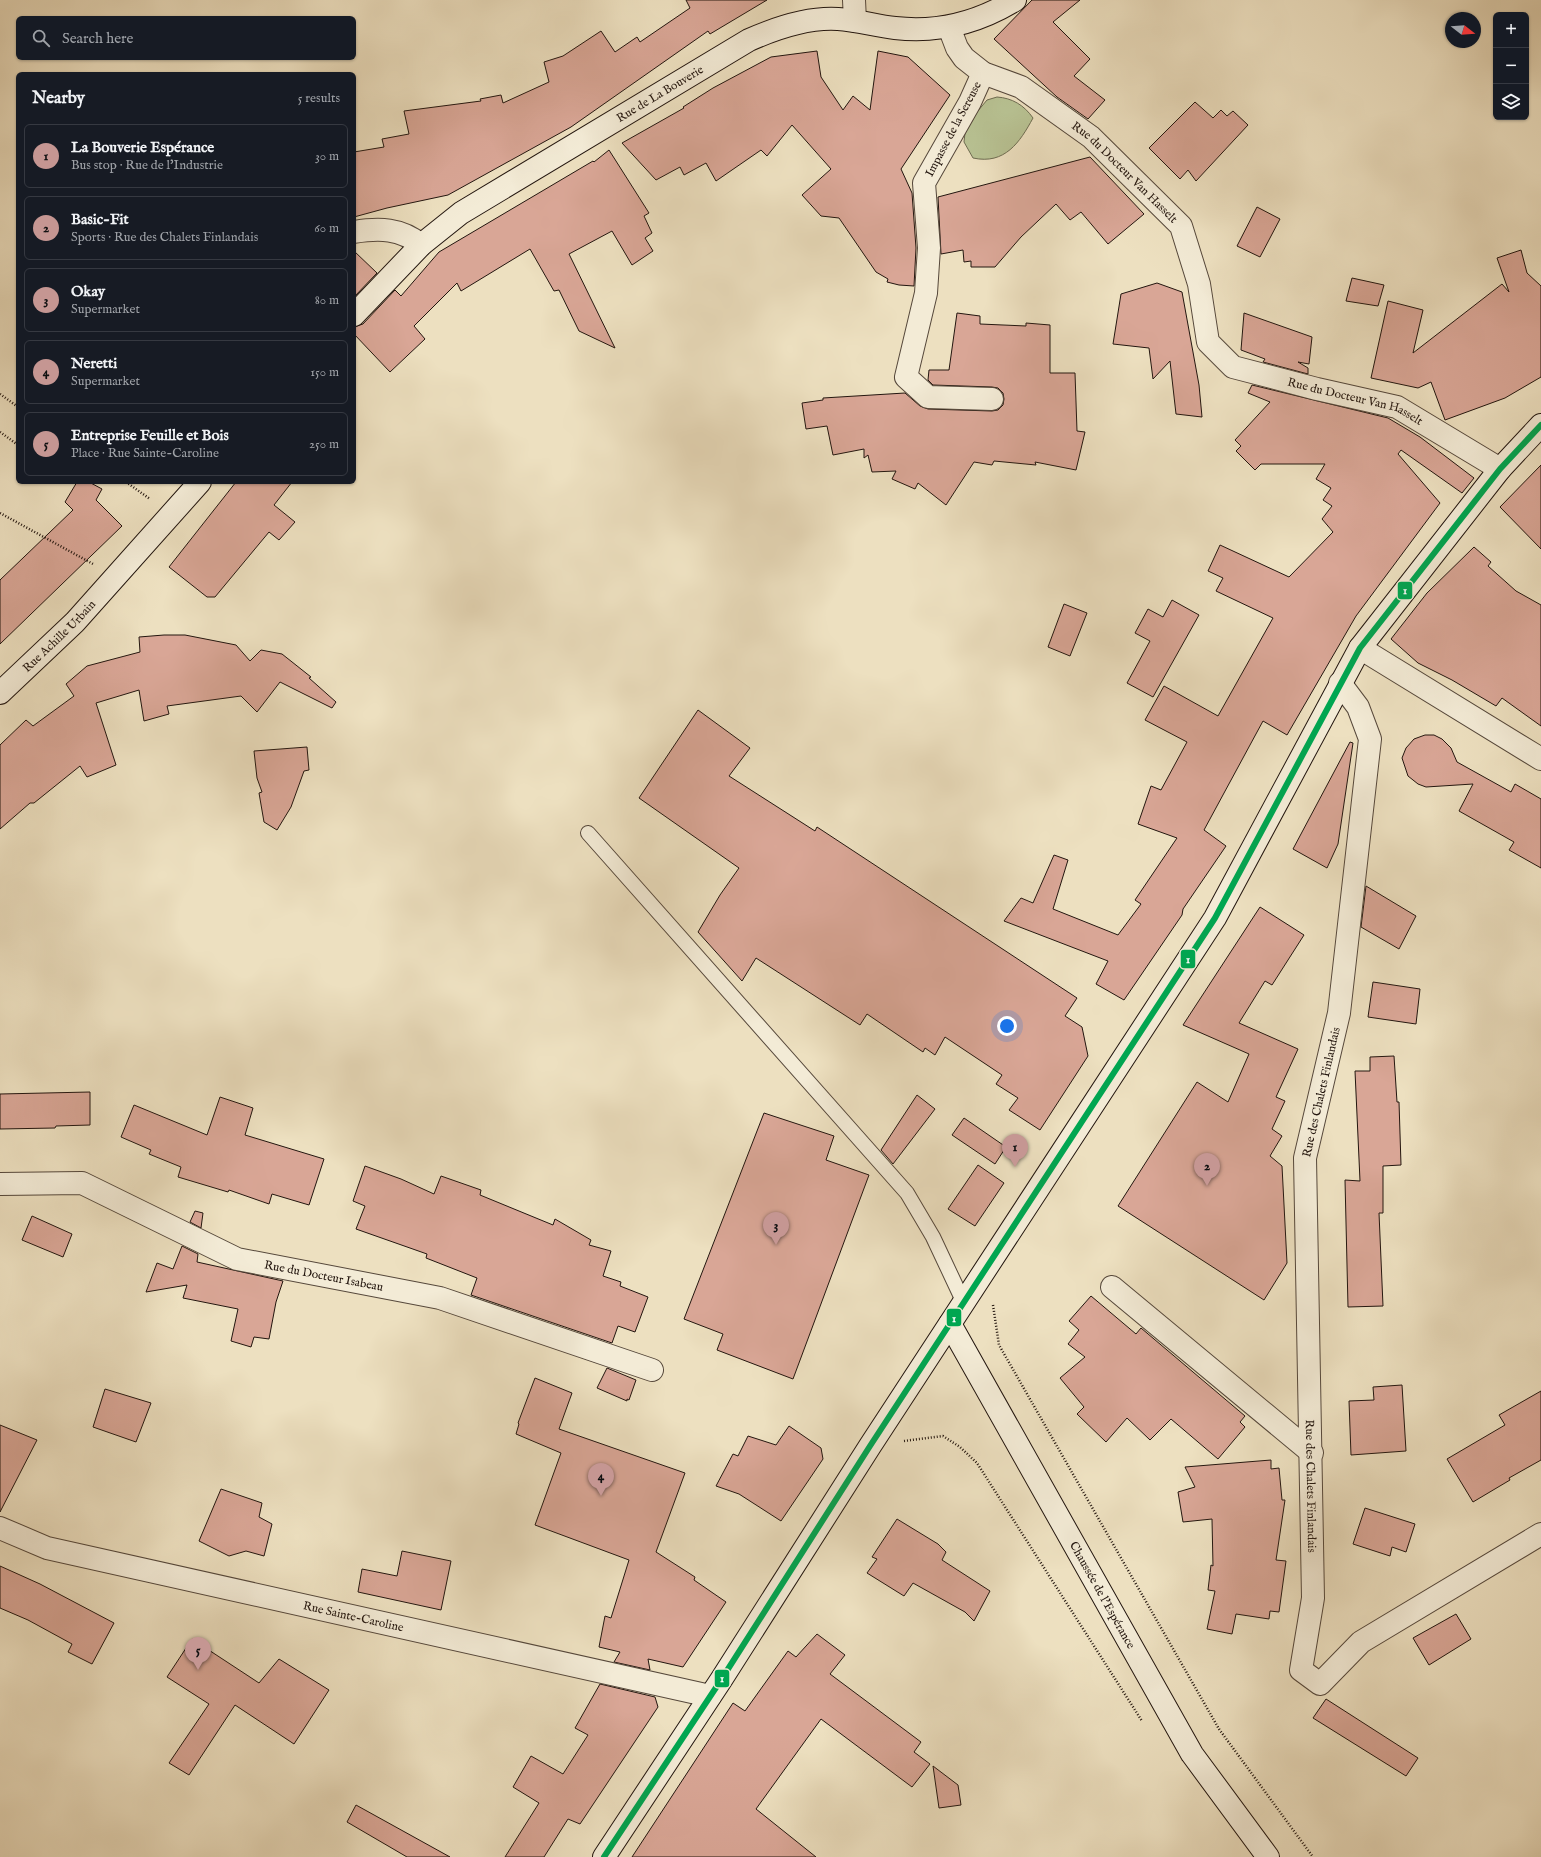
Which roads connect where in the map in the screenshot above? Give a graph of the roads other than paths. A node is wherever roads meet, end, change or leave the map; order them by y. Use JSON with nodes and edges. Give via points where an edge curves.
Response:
{"nodes":[{"id":1,"x":854,"y":0,"type":"edge"},
{"id":2,"x":1015,"y":0,"type":"edge"},
{"id":3,"x":855,"y":21,"type":"junction"},
{"id":4,"x":949,"y":27,"type":"junction"},
{"id":5,"x":984,"y":73,"type":"junction"},
{"id":6,"x":356,"y":232,"type":"edge"},
{"id":7,"x":421,"y":245,"type":"junction"},
{"id":8,"x":356,"y":313,"type":"edge"},
{"id":9,"x":992,"y":399,"type":"dead end"},
{"id":10,"x":1541,"y":425,"type":"edge"},
{"id":11,"x":1500,"y":469,"type":"junction"},
{"id":12,"x":198,"y":484,"type":"edge"},
{"id":13,"x":1360,"y":648,"type":"junction"},
{"id":14,"x":1340,"y":683,"type":"junction"},
{"id":15,"x":0,"y":693,"type":"edge"},
{"id":16,"x":1541,"y":759,"type":"edge"},
{"id":17,"x":588,"y":834,"type":"dead end"},
{"id":18,"x":0,"y":1184,"type":"edge"},
{"id":19,"x":1112,"y":1287,"type":"dead end"},
{"id":20,"x":964,"y":1303,"type":"junction"},
{"id":21,"x":950,"y":1324,"type":"junction"},
{"id":22,"x":652,"y":1370,"type":"dead end"},
{"id":23,"x":1312,"y":1453,"type":"junction"},
{"id":24,"x":0,"y":1528,"type":"edge"},
{"id":25,"x":1541,"y":1534,"type":"edge"},
{"id":26,"x":710,"y":1696,"type":"junction"},
{"id":27,"x":604,"y":1857,"type":"edge"},
{"id":28,"x":1268,"y":1857,"type":"edge"}],
"edges":[{"from":1,"to":3,"type":"street"},
{"from":2,"to":4,"type":"street","name":"Rue de La Bouverie","via":[[983,16]]},
{"from":3,"to":4,"type":"street","name":"Rue de La Bouverie","via":[[911,29]]},
{"from":3,"to":7,"type":"street","name":"Rue de La Bouverie","via":[[811,21],[783,27],[749,40],[478,201]]},
{"from":4,"to":5,"type":"street","name":"Rue du Docteur Van Hasselt","via":[[964,58]]},
{"from":5,"to":9,"type":"street","name":"Impasse de la Sereuse","via":[[924,183],[929,248],[926,293],[906,377],[928,397]]},
{"from":5,"to":11,"type":"street","name":"Rue du Docteur Van Hasselt","via":[[1021,87],[1091,137],[1181,226],[1199,284],[1208,342],[1233,367],[1397,407]]},
{"from":6,"to":7,"type":"street","via":[[387,230],[404,234]]},
{"from":7,"to":8,"type":"street","name":"Rue de La Bouverie"},
{"from":10,"to":11,"type":"street"},
{"from":11,"to":13,"type":"street"},
{"from":12,"to":15,"type":"street","name":"Rue Achille Urbain","via":[[75,622]]},
{"from":13,"to":14,"type":"street"},
{"from":13,"to":16,"type":"street"},
{"from":14,"to":20,"type":"street","via":[[1215,918]]},
{"from":14,"to":23,"type":"street","name":"Rue des Chalets Finlandais","via":[[1358,707],[1370,739],[1339,1013],[1305,1158]]},
{"from":17,"to":20,"type":"lane","via":[[907,1193],[934,1237]]},
{"from":18,"to":22,"type":"street","name":"Rue du Docteur Isabeau","via":[[82,1183],[237,1259],[440,1298]]},
{"from":19,"to":23,"type":"street"},
{"from":20,"to":21,"type":"street"},
{"from":21,"to":26,"type":"street"},
{"from":21,"to":28,"type":"street","name":"Chaussée de l'Espérance","via":[[1192,1754]]},
{"from":23,"to":25,"type":"street","name":"Rue des Chalets Finlandais","via":[[1313,1598],[1301,1670],[1320,1684],[1361,1642]]},
{"from":24,"to":26,"type":"street","name":"Rue Sainte-Caroline","via":[[47,1548]]},
{"from":26,"to":27,"type":"street"}]}
